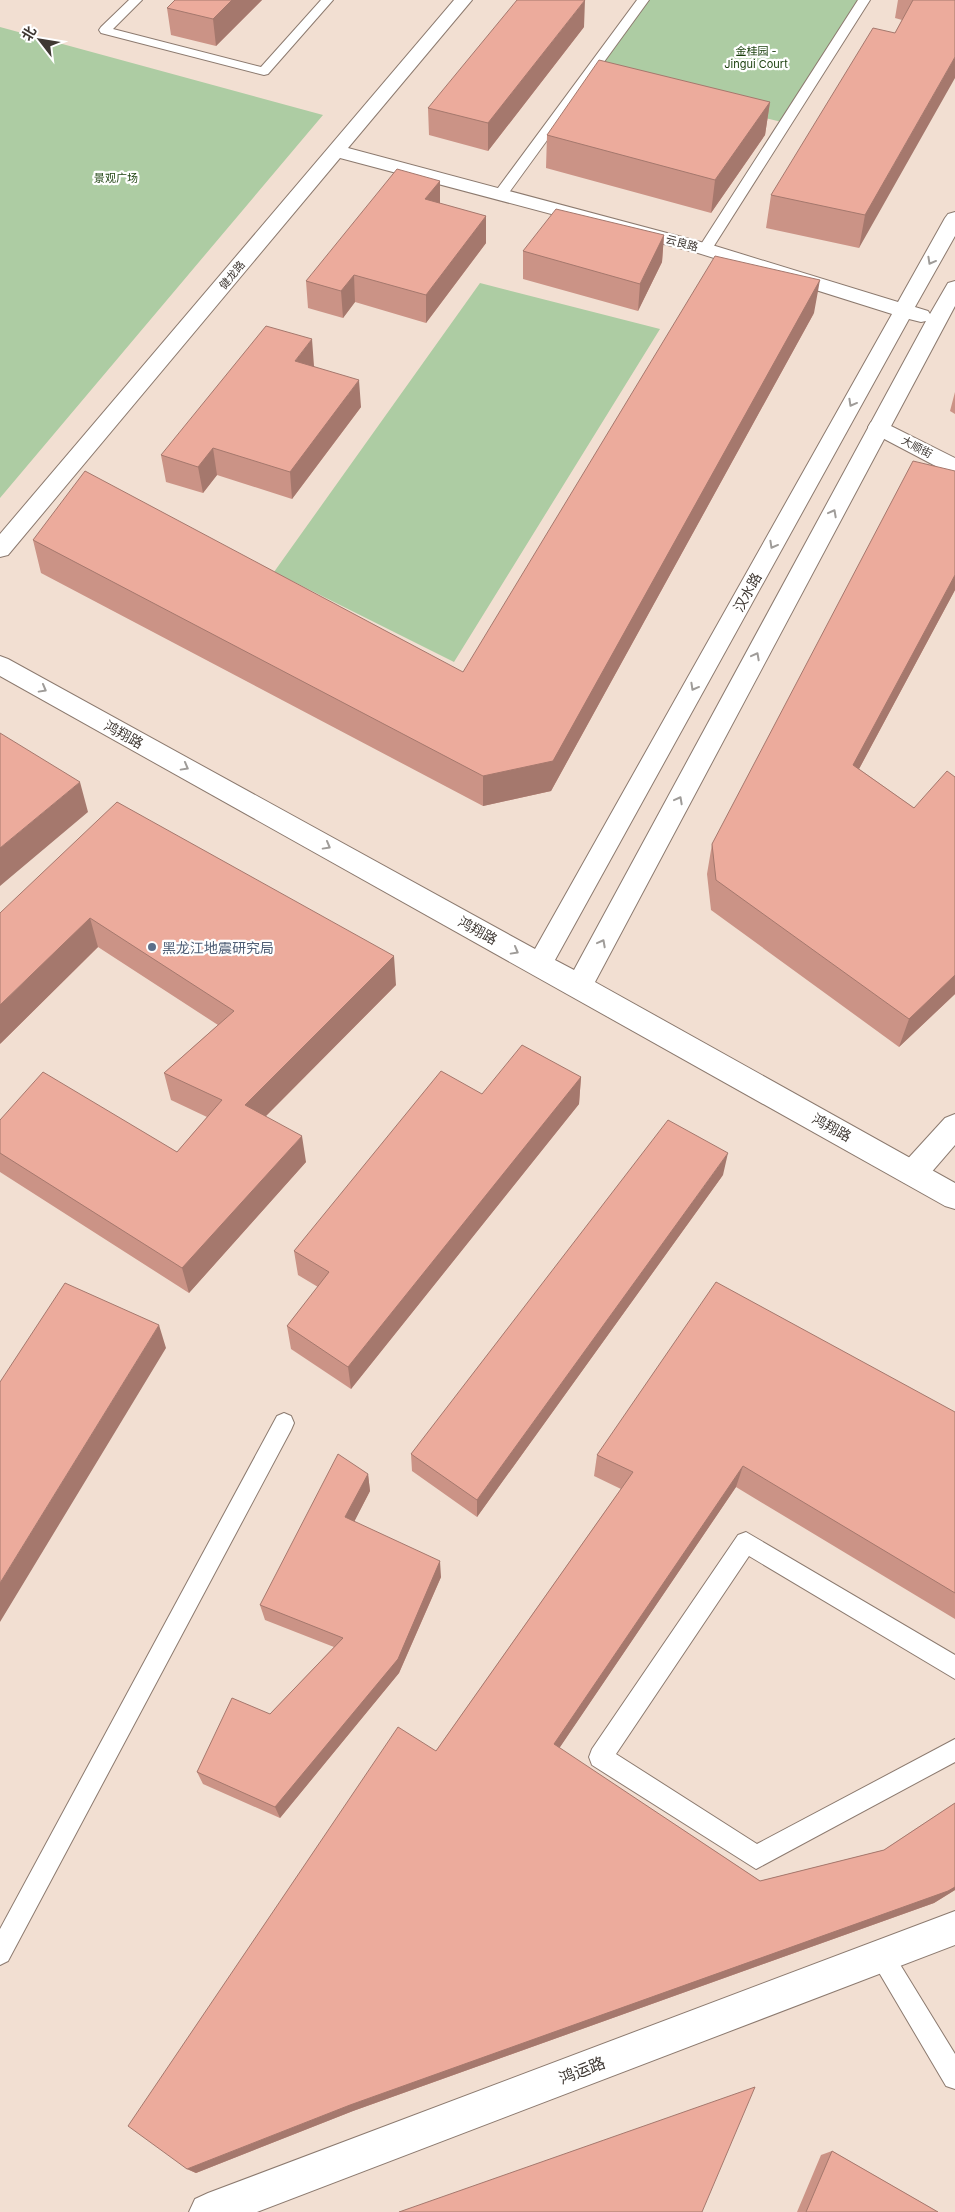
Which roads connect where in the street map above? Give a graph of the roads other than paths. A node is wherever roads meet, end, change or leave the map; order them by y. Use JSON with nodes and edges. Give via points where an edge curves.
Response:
{"nodes":[{"id":1,"x":136,"y":0,"type":"edge"},
{"id":2,"x":327,"y":0,"type":"edge"},
{"id":3,"x":463,"y":0,"type":"edge"},
{"id":4,"x":643,"y":0,"type":"edge"},
{"id":5,"x":864,"y":0,"type":"edge"},
{"id":6,"x":337,"y":151,"type":"junction"},
{"id":7,"x":500,"y":195,"type":"junction"},
{"id":8,"x":955,"y":218,"type":"edge"},
{"id":9,"x":706,"y":249,"type":"junction"},
{"id":10,"x":955,"y":287,"type":"edge"},
{"id":11,"x":904,"y":310,"type":"junction"},
{"id":12,"x":936,"y":321,"type":"junction"},
{"id":13,"x":879,"y":427,"type":"junction"},
{"id":14,"x":955,"y":467,"type":"edge"},
{"id":15,"x":0,"y":549,"type":"edge"},
{"id":16,"x":0,"y":665,"type":"edge"},
{"id":17,"x":539,"y":964,"type":"junction"},
{"id":18,"x":579,"y":986,"type":"junction"},
{"id":19,"x":955,"y":1126,"type":"edge"},
{"id":20,"x":913,"y":1173,"type":"junction"},
{"id":21,"x":955,"y":1197,"type":"edge"},
{"id":22,"x":284,"y":1423,"type":"dead end"},
{"id":23,"x":955,"y":1668,"type":"edge"},
{"id":24,"x":955,"y":1750,"type":"edge"},
{"id":25,"x":955,"y":1928,"type":"edge"},
{"id":26,"x":0,"y":1952,"type":"edge"},
{"id":27,"x":882,"y":1956,"type":"junction"},
{"id":28,"x":955,"y":2077,"type":"edge"},
{"id":29,"x":208,"y":2212,"type":"edge"}],
"edges":[{"from":1,"to":2,"type":"lane","via":[[105,30],[264,71]]},
{"from":3,"to":6,"type":"main road","name":"健龙路"},
{"from":4,"to":7,"type":"lane"},
{"from":5,"to":9,"type":"lane"},
{"from":6,"to":7,"type":"main road","name":"云良路"},
{"from":6,"to":15,"type":"main road","name":"健龙路"},
{"from":7,"to":9,"type":"main road","name":"云良路"},
{"from":8,"to":11,"type":"main road","name":"汉水路","one_way":true},
{"from":9,"to":11,"type":"main road","name":"云良路"},
{"from":10,"to":12,"type":"main road"},
{"from":11,"to":12,"type":"main road","name":"云良路"},
{"from":11,"to":17,"type":"main road","name":"汉水路","one_way":true},
{"from":12,"to":13,"type":"main road"},
{"from":13,"to":14,"type":"main road","name":"大顺街"},
{"from":18,"to":13,"type":"main road","one_way":true},
{"from":16,"to":17,"type":"main road","name":"鸿翔路","one_way":true},
{"from":17,"to":18,"type":"main road","name":"鸿翔路"},
{"from":18,"to":20,"type":"main road","name":"鸿翔路"},
{"from":19,"to":20,"type":"main road"},
{"from":20,"to":21,"type":"main road","name":"鸿翔路"},
{"from":22,"to":26,"type":"lane"},
{"from":23,"to":24,"type":"lane","via":[[746,1542],[600,1756],[756,1857]]},
{"from":25,"to":27,"type":"main road","name":"鸿运路"},
{"from":27,"to":28,"type":"lane"},
{"from":27,"to":29,"type":"main road","name":"鸿运路"}]}
